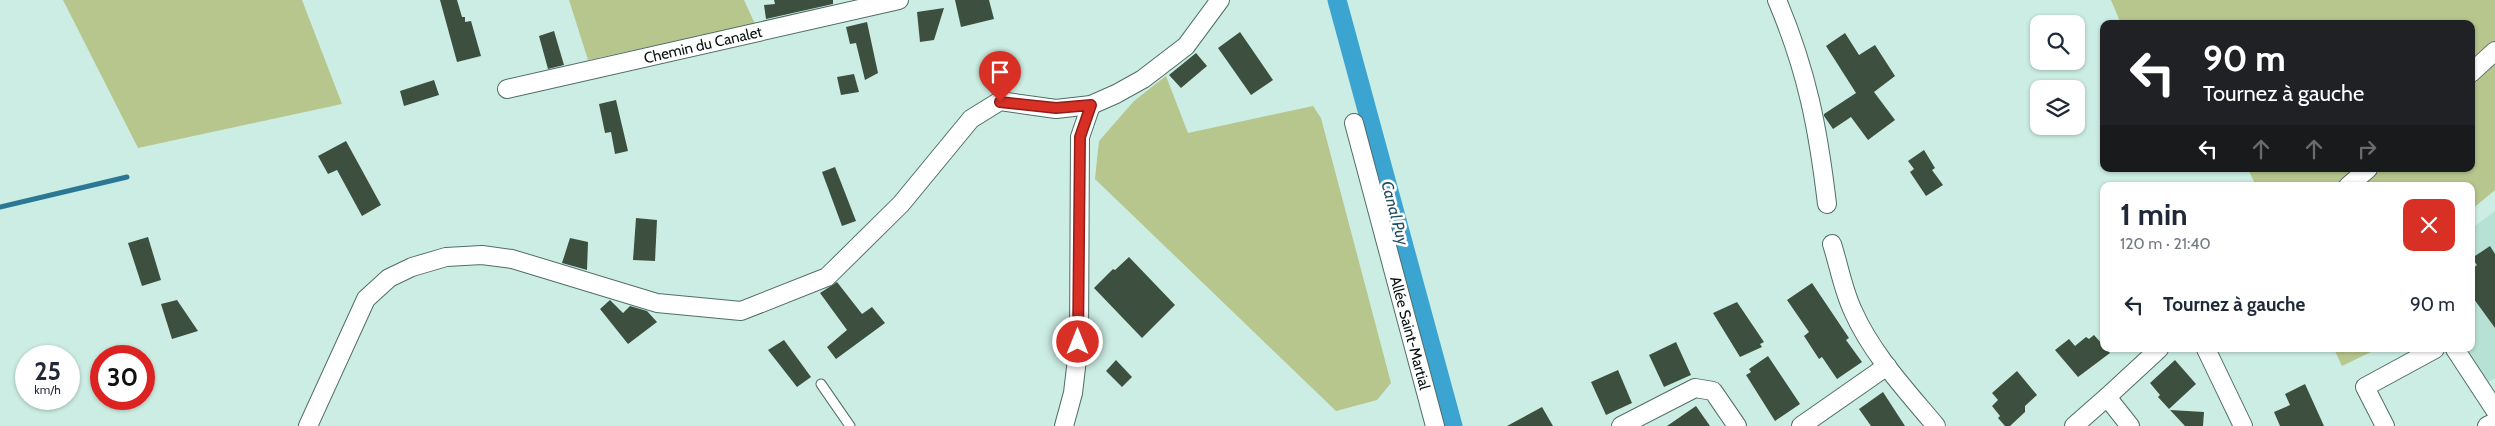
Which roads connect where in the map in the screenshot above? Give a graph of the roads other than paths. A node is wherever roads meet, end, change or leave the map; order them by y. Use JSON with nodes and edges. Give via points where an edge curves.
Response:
{"nodes":[{"id":1,"x":899,"y":0,"type":"edge"},
{"id":2,"x":1220,"y":0,"type":"edge"},
{"id":3,"x":1777,"y":0,"type":"edge"},
{"id":4,"x":2495,"y":51,"type":"edge"},
{"id":5,"x":2475,"y":69,"type":"edge"},
{"id":6,"x":507,"y":89,"type":"dead end"},
{"id":7,"x":1091,"y":105,"type":"junction"},
{"id":8,"x":1354,"y":123,"type":"dead end"},
{"id":9,"x":2364,"y":172,"type":"edge"},
{"id":10,"x":2353,"y":182,"type":"edge"},
{"id":11,"x":1827,"y":204,"type":"dead end"},
{"id":12,"x":1832,"y":244,"type":"dead end"},
{"id":13,"x":2155,"y":352,"type":"edge"},
{"id":14,"x":2207,"y":352,"type":"edge"},
{"id":15,"x":2429,"y":352,"type":"edge"},
{"id":16,"x":2458,"y":352,"type":"edge"},
{"id":17,"x":1887,"y":366,"type":"junction"},
{"id":18,"x":821,"y":384,"type":"dead end"},
{"id":19,"x":2107,"y":397,"type":"junction"},
{"id":20,"x":2494,"y":406,"type":"edge"},
{"id":21,"x":2495,"y":422,"type":"edge"},
{"id":22,"x":308,"y":426,"type":"edge"},
{"id":23,"x":850,"y":426,"type":"edge"},
{"id":24,"x":1064,"y":426,"type":"edge"},
{"id":25,"x":1435,"y":426,"type":"edge"},
{"id":26,"x":1621,"y":426,"type":"edge"},
{"id":27,"x":1737,"y":426,"type":"edge"},
{"id":28,"x":1801,"y":426,"type":"edge"},
{"id":29,"x":1936,"y":426,"type":"edge"},
{"id":30,"x":2074,"y":426,"type":"edge"},
{"id":31,"x":2130,"y":426,"type":"edge"},
{"id":32,"x":2243,"y":426,"type":"edge"},
{"id":33,"x":2386,"y":426,"type":"edge"},
{"id":34,"x":2487,"y":426,"type":"edge"}],
"edges":[{"from":1,"to":6,"type":"street","name":"Chemin du Canalet"},
{"from":2,"to":7,"type":"street","via":[[1186,46],[1143,79]]},
{"from":3,"to":11,"type":"street","via":[[1809,89]]},
{"from":4,"to":5,"type":"street"},
{"from":7,"to":22,"type":"street","via":[[1056,108],[1000,102],[971,119],[901,204],[827,277],[741,311],[657,303],[512,259],[482,255],[446,257],[412,267],[389,278],[366,299]]},
{"from":7,"to":24,"type":"street","via":[[1080,137],[1078,342],[1073,393]]},
{"from":8,"to":25,"type":"street","name":"Allée Saint-Martial"},
{"from":9,"to":10,"type":"street"},
{"from":12,"to":17,"type":"street","via":[[1852,310]]},
{"from":13,"to":19,"type":"street"},
{"from":14,"to":32,"type":"street"},
{"from":15,"to":33,"type":"street","via":[[2365,387]]},
{"from":16,"to":20,"type":"street"},
{"from":17,"to":28,"type":"street"},
{"from":17,"to":29,"type":"street"},
{"from":18,"to":23,"type":"lane"},
{"from":19,"to":30,"type":"street"},
{"from":19,"to":31,"type":"street"},
{"from":21,"to":34,"type":"street"},
{"from":26,"to":27,"type":"street","via":[[1695,388],[1713,391]]}]}
